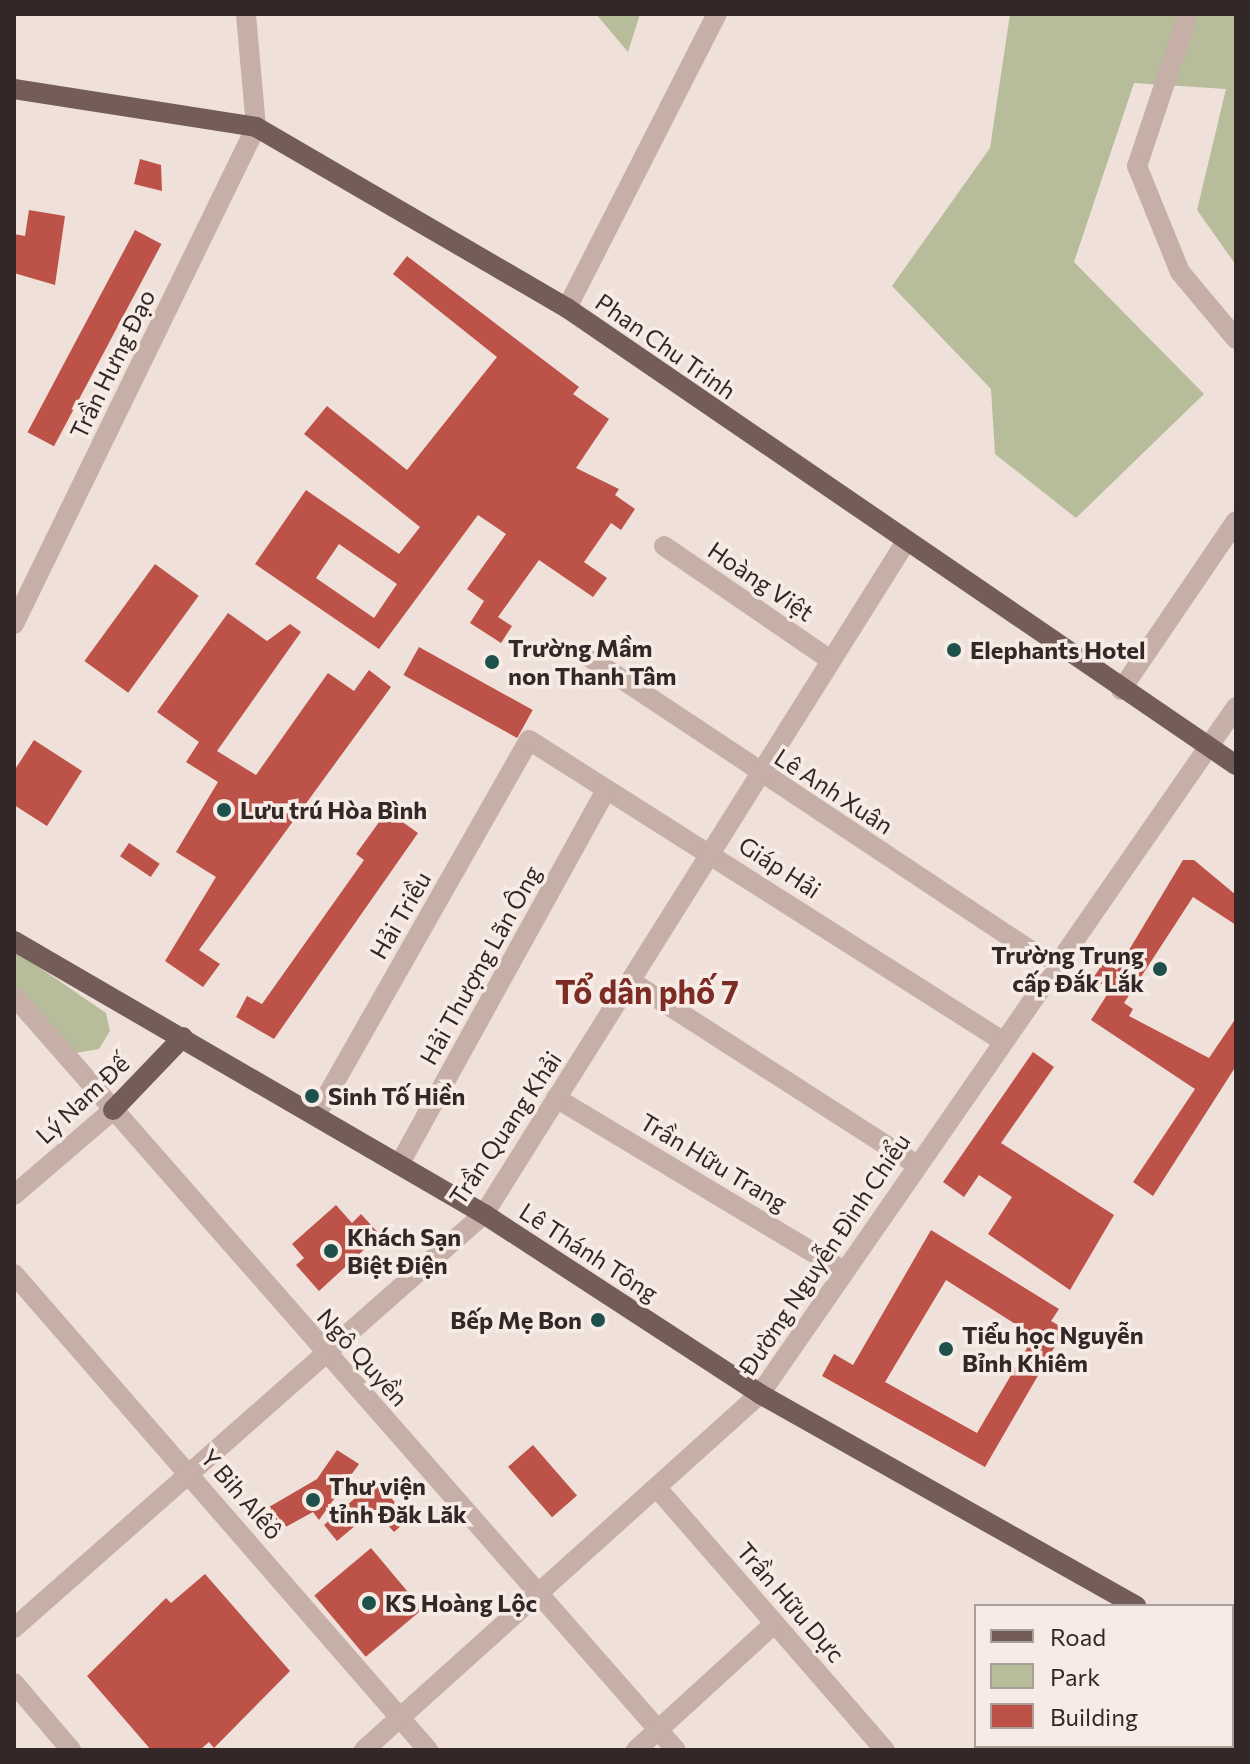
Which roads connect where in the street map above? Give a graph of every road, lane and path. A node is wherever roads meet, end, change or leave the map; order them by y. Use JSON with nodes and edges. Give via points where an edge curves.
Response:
{"nodes":[{"id":1,"x":246,"y":14,"type":"edge"},
{"id":2,"x":717,"y":14,"type":"edge"},
{"id":3,"x":1188,"y":14,"type":"edge"},
{"id":4,"x":14,"y":89,"type":"edge"},
{"id":5,"x":256,"y":127,"type":"junction"},
{"id":6,"x":567,"y":308,"type":"junction"},
{"id":7,"x":1236,"y":339,"type":"edge"},
{"id":8,"x":1236,"y":521,"type":"edge"},
{"id":9,"x":905,"y":543,"type":"junction"},
{"id":10,"x":664,"y":546,"type":"dead end"},
{"id":11,"x":14,"y":624,"type":"edge"},
{"id":12,"x":587,"y":656,"type":"dead end"},
{"id":13,"x":829,"y":659,"type":"junction"},
{"id":14,"x":1121,"y":690,"type":"junction"},
{"id":15,"x":1236,"y":707,"type":"edge"},
{"id":16,"x":529,"y":740,"type":"joint"},
{"id":17,"x":1209,"y":747,"type":"junction"},
{"id":18,"x":1236,"y":765,"type":"edge"},
{"id":19,"x":756,"y":772,"type":"junction"},
{"id":20,"x":606,"y":790,"type":"junction"},
{"id":21,"x":708,"y":852,"type":"junction"},
{"id":22,"x":14,"y":941,"type":"edge"},
{"id":23,"x":1054,"y":966,"type":"junction"},
{"id":24,"x":632,"y":982,"type":"junction"},
{"id":25,"x":14,"y":996,"type":"edge"},
{"id":26,"x":183,"y":1037,"type":"junction"},
{"id":27,"x":1001,"y":1040,"type":"junction"},
{"id":28,"x":556,"y":1098,"type":"junction"},
{"id":29,"x":113,"y":1110,"type":"junction"},
{"id":30,"x":316,"y":1115,"type":"junction"},
{"id":31,"x":916,"y":1164,"type":"junction"},
{"id":32,"x":399,"y":1165,"type":"junction"},
{"id":33,"x":14,"y":1195,"type":"edge"},
{"id":34,"x":484,"y":1214,"type":"junction"},
{"id":35,"x":844,"y":1271,"type":"junction"},
{"id":36,"x":14,"y":1274,"type":"edge"},
{"id":37,"x":324,"y":1354,"type":"junction"},
{"id":38,"x":760,"y":1394,"type":"junction"},
{"id":39,"x":190,"y":1472,"type":"junction"},
{"id":40,"x":657,"y":1488,"type":"junction"},
{"id":41,"x":541,"y":1594,"type":"junction"},
{"id":42,"x":1132,"y":1604,"type":"edge"},
{"id":43,"x":775,"y":1623,"type":"junction"},
{"id":44,"x":14,"y":1628,"type":"edge"},
{"id":45,"x":14,"y":1683,"type":"edge"},
{"id":46,"x":399,"y":1718,"type":"junction"},
{"id":47,"x":658,"y":1729,"type":"junction"},
{"id":48,"x":71,"y":1750,"type":"edge"},
{"id":49,"x":364,"y":1750,"type":"edge"},
{"id":50,"x":428,"y":1750,"type":"edge"},
{"id":51,"x":636,"y":1750,"type":"edge"},
{"id":52,"x":676,"y":1750,"type":"edge"},
{"id":53,"x":885,"y":1750,"type":"edge"}],
"edges":[{"from":1,"to":5,"type":"street"},
{"from":2,"to":6,"type":"street"},
{"from":3,"to":7,"type":"street","via":[[1137,166],[1180,272]]},
{"from":4,"to":5,"type":"main road","name":"Phan Chu Trinh"},
{"from":5,"to":6,"type":"main road","name":"Phan Chu Trinh"},
{"from":5,"to":11,"type":"street","name":"Trần Hưng Đạo"},
{"from":6,"to":9,"type":"main road","name":"Phan Chu Trinh"},
{"from":8,"to":14,"type":"street"},
{"from":9,"to":13,"type":"street","name":"Trần Quang Khải"},
{"from":9,"to":14,"type":"main road","name":"Phan Chu Trinh"},
{"from":10,"to":13,"type":"street","name":"Hoàng Việt"},
{"from":12,"to":19,"type":"street","name":"Lê Anh Xuân"},
{"from":13,"to":19,"type":"street","name":"Trần Quang Khải"},
{"from":14,"to":17,"type":"main road","name":"Phan Chu Trinh"},
{"from":15,"to":17,"type":"street","name":"Đường Nguyễn Đình Chiểu"},
{"from":16,"to":20,"type":"street","name":"Giáp Hải"},
{"from":16,"to":30,"type":"street","name":"Hải Triều"},
{"from":17,"to":18,"type":"main road","name":"Phan Chu Trinh"},
{"from":17,"to":23,"type":"street","name":"Đường Nguyễn Đình Chiểu"},
{"from":19,"to":21,"type":"street","name":"Trần Quang Khải"},
{"from":19,"to":23,"type":"street","name":"Lê Anh Xuân"},
{"from":20,"to":21,"type":"street","name":"Giáp Hải"},
{"from":20,"to":32,"type":"street","name":"Hải Thượng Lãn Ông"},
{"from":21,"to":24,"type":"street","name":"Trần Quang Khải"},
{"from":21,"to":27,"type":"street","name":"Giáp Hải"},
{"from":22,"to":26,"type":"main road","name":"Lê Thánh Tông"},
{"from":23,"to":27,"type":"street","name":"Đường Nguyễn Đình Chiểu"},
{"from":24,"to":28,"type":"street","name":"Trần Quang Khải"},
{"from":24,"to":31,"type":"street"},
{"from":25,"to":29,"type":"street","name":"Ngô Quyền"},
{"from":26,"to":29,"type":"main road","name":"Lý Nam Đế"},
{"from":26,"to":30,"type":"main road","name":"Lê Thánh Tông"},
{"from":27,"to":31,"type":"street","name":"Đường Nguyễn Đình Chiểu"},
{"from":28,"to":34,"type":"street","name":"Trần Quang Khải"},
{"from":28,"to":35,"type":"street","name":"Trần Hữu Trang"},
{"from":29,"to":33,"type":"street","name":"Lý Nam Đế"},
{"from":29,"to":37,"type":"street","name":"Ngô Quyền"},
{"from":30,"to":32,"type":"main road","name":"Lê Thánh Tông"},
{"from":31,"to":35,"type":"street","name":"Đường Nguyễn Đình Chiểu"},
{"from":32,"to":34,"type":"main road","name":"Lê Thánh Tông"},
{"from":34,"to":37,"type":"street","name":"Trần Quang Khải"},
{"from":34,"to":38,"type":"main road","name":"Lê Thánh Tông"},
{"from":35,"to":38,"type":"street","name":"Đường Nguyễn Đình Chiểu"},
{"from":36,"to":39,"type":"street","name":"Y Bih Alêô"},
{"from":37,"to":39,"type":"street","name":"Trần Quang Khải"},
{"from":37,"to":41,"type":"street","name":"Ngô Quyền"},
{"from":38,"to":40,"type":"street","name":"Đường Nguyễn Đình Chiểu"},
{"from":38,"to":42,"type":"main road","name":"Lê Thánh Tông"},
{"from":39,"to":44,"type":"street","name":"Trần Quang Khải"},
{"from":39,"to":46,"type":"street","name":"Y Bih Alêô"},
{"from":40,"to":41,"type":"street","name":"Đường Nguyễn Đình Chiểu"},
{"from":40,"to":43,"type":"street","name":"Trần Hữu Dực"},
{"from":41,"to":46,"type":"street","name":"Đường Nguyễn Đình Chiểu"},
{"from":41,"to":47,"type":"street","name":"Ngô Quyền"},
{"from":43,"to":47,"type":"street"},
{"from":43,"to":53,"type":"street","name":"Trần Hữu Dực"},
{"from":45,"to":48,"type":"street"},
{"from":46,"to":49,"type":"street","name":"Đường Nguyễn Đình Chiểu"},
{"from":46,"to":50,"type":"street","name":"Y Bih Alêô"},
{"from":47,"to":51,"type":"street"},
{"from":47,"to":52,"type":"street","name":"Ngô Quyền"}]}
